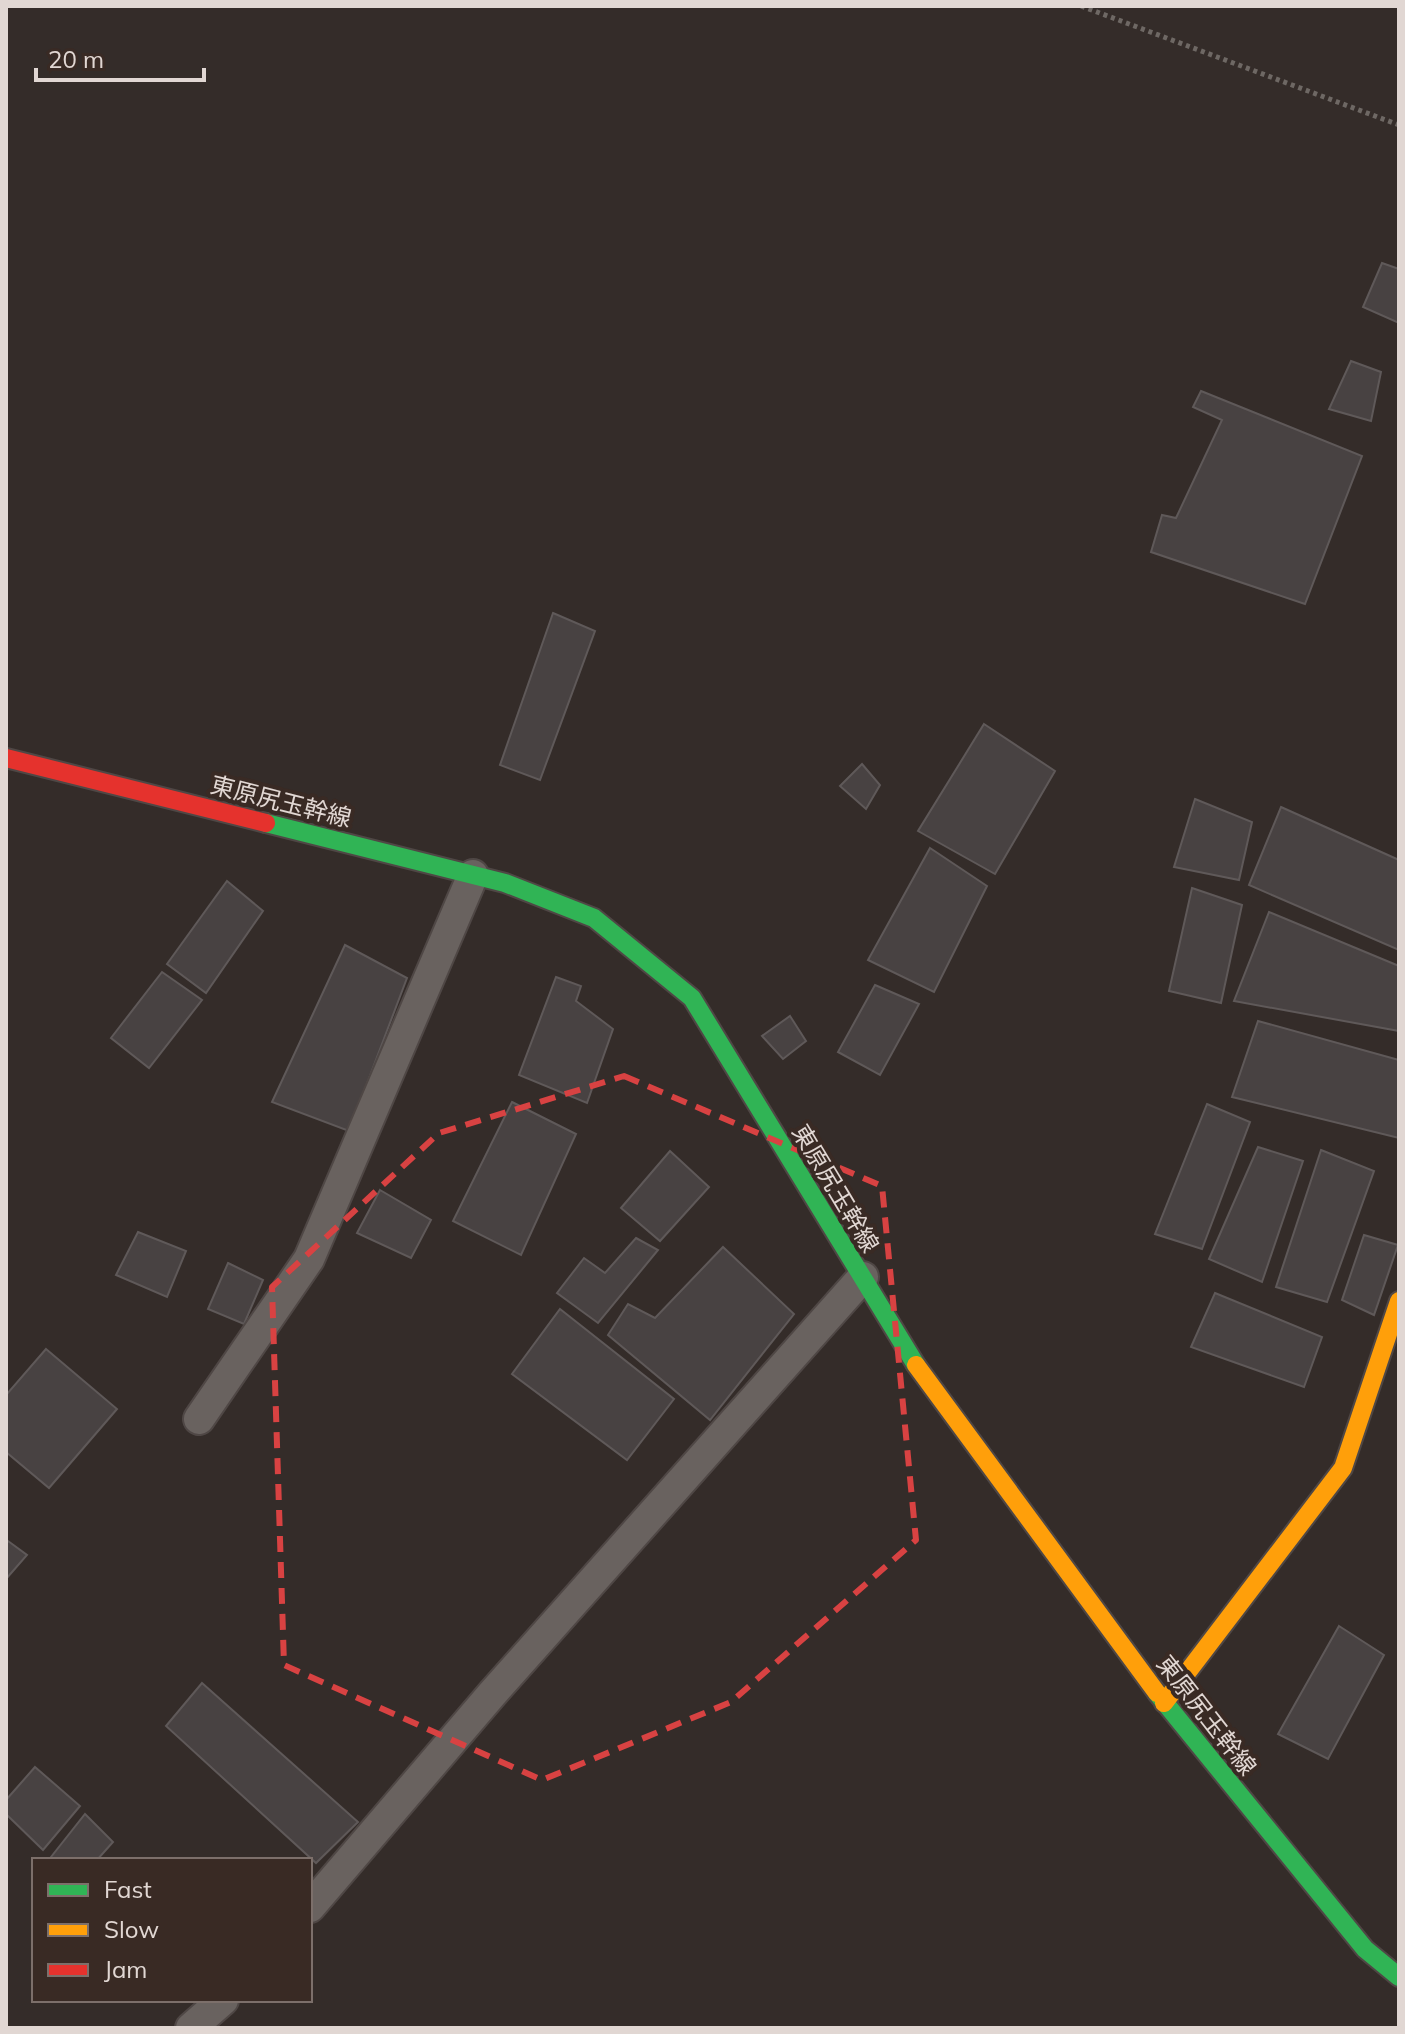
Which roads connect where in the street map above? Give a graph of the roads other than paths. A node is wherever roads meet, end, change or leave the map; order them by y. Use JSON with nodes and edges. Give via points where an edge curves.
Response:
{"nodes":[{"id":1,"x":6,"y":758,"type":"edge"},
{"id":2,"x":473,"y":875,"type":"junction"},
{"id":3,"x":863,"y":1277,"type":"junction"},
{"id":4,"x":1399,"y":1301,"type":"edge"},
{"id":5,"x":199,"y":1419,"type":"dead end"},
{"id":6,"x":1164,"y":1703,"type":"junction"},
{"id":7,"x":312,"y":1905,"type":"edge"},
{"id":8,"x":1399,"y":1977,"type":"edge"},
{"id":9,"x":221,"y":2002,"type":"edge"},
{"id":10,"x":191,"y":2028,"type":"edge"}],
"edges":[{"from":1,"to":2,"type":"street","name":"東原尻玉幹線"},
{"from":2,"to":3,"type":"street","name":"東原尻玉幹線","via":[[594,918],[692,998]]},
{"from":2,"to":5,"type":"lane","via":[[309,1259]]},
{"from":3,"to":6,"type":"street","name":"東原尻玉幹線","via":[[918,1368]]},
{"from":3,"to":7,"type":"lane"},
{"from":4,"to":6,"type":"street","via":[[1343,1468]]},
{"from":6,"to":8,"type":"street","name":"東原尻玉幹線","via":[[1365,1949]]},
{"from":9,"to":10,"type":"lane"}]}
